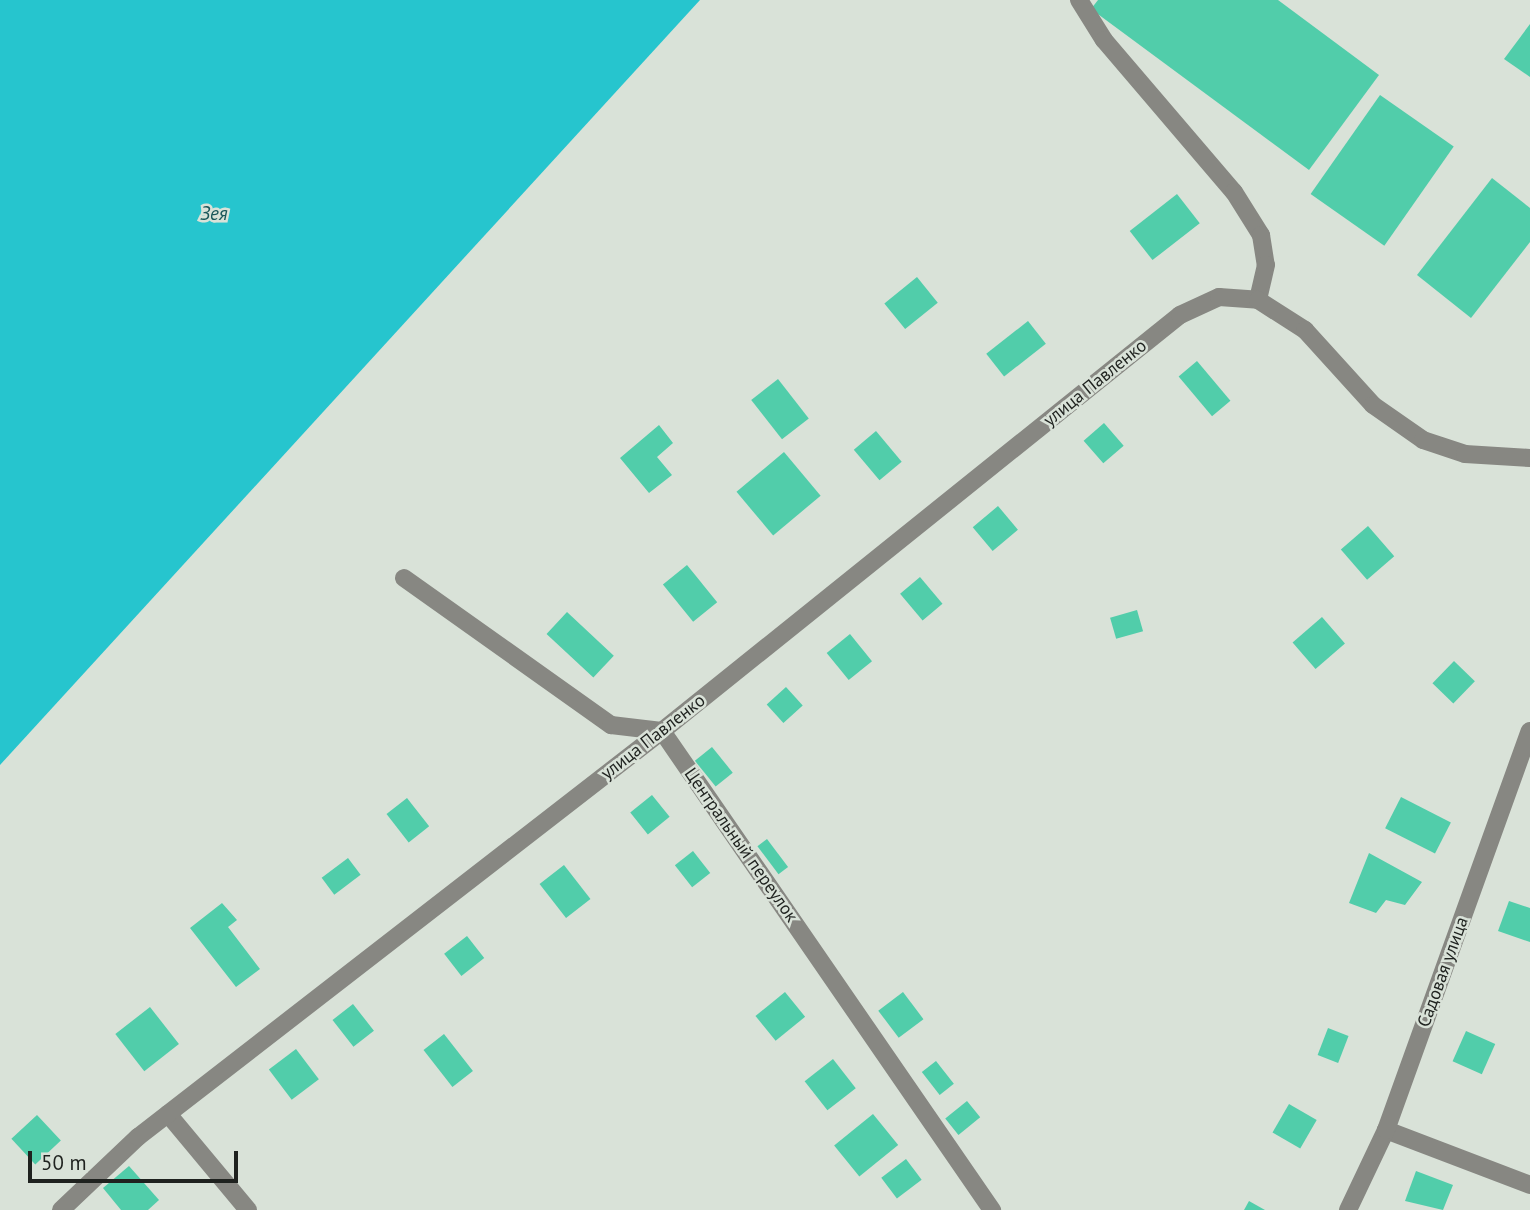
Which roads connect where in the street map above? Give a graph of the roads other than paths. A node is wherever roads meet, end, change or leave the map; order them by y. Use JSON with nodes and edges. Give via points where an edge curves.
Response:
{"nodes":[{"id":1,"x":1079,"y":0,"type":"edge"},
{"id":2,"x":1258,"y":300,"type":"junction"},
{"id":3,"x":1530,"y":458,"type":"edge"},
{"id":4,"x":404,"y":579,"type":"dead end"},
{"id":5,"x":662,"y":731,"type":"junction"},
{"id":6,"x":1530,"y":731,"type":"edge"},
{"id":7,"x":168,"y":1114,"type":"junction"},
{"id":8,"x":1386,"y":1130,"type":"junction"},
{"id":9,"x":1530,"y":1185,"type":"edge"},
{"id":10,"x":61,"y":1210,"type":"edge"},
{"id":11,"x":248,"y":1210,"type":"edge"},
{"id":12,"x":992,"y":1210,"type":"edge"},
{"id":13,"x":1348,"y":1210,"type":"edge"}],
"edges":[{"from":1,"to":2,"type":"street","via":[[1104,40],[1234,192],[1261,235],[1266,265]]},
{"from":2,"to":3,"type":"street","via":[[1305,330],[1373,405],[1423,440],[1465,454]]},
{"from":2,"to":5,"type":"street","name":"улица Павленко","via":[[1219,297],[1180,315]]},
{"from":4,"to":5,"type":"street","via":[[611,725]]},
{"from":5,"to":7,"type":"street","name":"улица Павленко"},
{"from":5,"to":12,"type":"street","name":"Центральный переулок"},
{"from":6,"to":8,"type":"street","name":"Садовая улица"},
{"from":7,"to":10,"type":"street","name":"улица Павленко"},
{"from":7,"to":11,"type":"street"},
{"from":8,"to":9,"type":"street"},
{"from":8,"to":13,"type":"street","name":"Садовая улица"}]}
